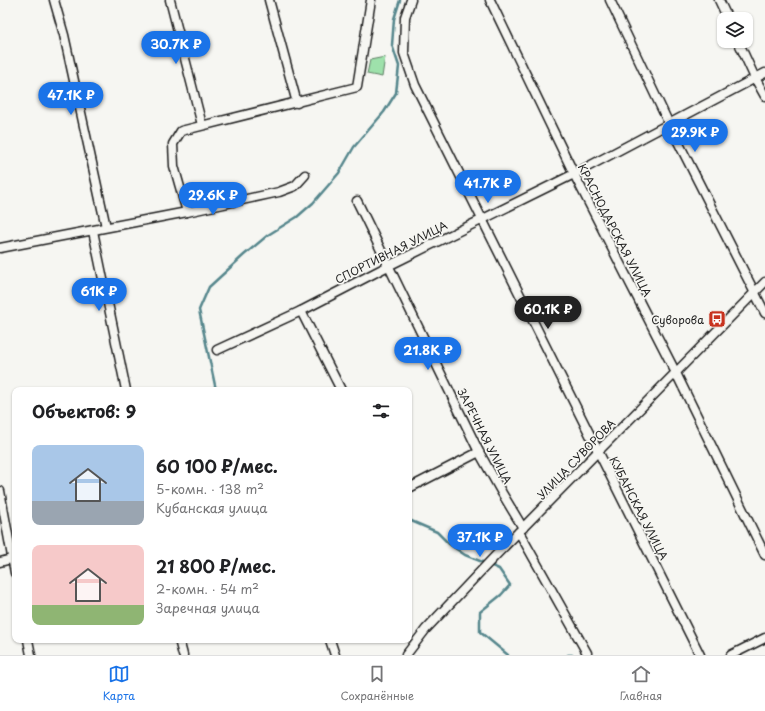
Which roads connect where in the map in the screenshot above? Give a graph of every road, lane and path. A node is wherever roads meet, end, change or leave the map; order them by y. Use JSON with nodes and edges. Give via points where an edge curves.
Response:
{"nodes":[{"id":1,"x":54,"y":0,"type":"edge"},
{"id":2,"x":170,"y":0,"type":"edge"},
{"id":3,"x":269,"y":0,"type":"edge"},
{"id":4,"x":371,"y":0,"type":"edge"},
{"id":5,"x":411,"y":0,"type":"edge"},
{"id":6,"x":490,"y":0,"type":"edge"},
{"id":7,"x":610,"y":0,"type":"edge"},
{"id":8,"x":719,"y":0,"type":"edge"},
{"id":9,"x":725,"y":12,"type":"edge"},
{"id":10,"x":741,"y":48,"type":"edge"},
{"id":11,"x":765,"y":74,"type":"edge"},
{"id":12,"x":755,"y":78,"type":"junction"},
{"id":13,"x":765,"y":96,"type":"edge"},
{"id":14,"x":297,"y":103,"type":"junction"},
{"id":15,"x":670,"y":124,"type":"junction"},
{"id":16,"x":202,"y":125,"type":"junction"},
{"id":17,"x":574,"y":174,"type":"junction"},
{"id":18,"x":305,"y":175,"type":"dead end"},
{"id":19,"x":357,"y":200,"type":"dead end"},
{"id":20,"x":187,"y":212,"type":"junction"},
{"id":21,"x":481,"y":219,"type":"junction"},
{"id":22,"x":106,"y":227,"type":"junction"},
{"id":23,"x":93,"y":231,"type":"junction"},
{"id":24,"x":0,"y":248,"type":"edge"},
{"id":25,"x":388,"y":266,"type":"junction"},
{"id":26,"x":765,"y":282,"type":"edge"},
{"id":27,"x":754,"y":292,"type":"junction"},
{"id":28,"x":301,"y":311,"type":"junction"},
{"id":29,"x":765,"y":313,"type":"edge"},
{"id":30,"x":218,"y":350,"type":"dead end"},
{"id":31,"x":676,"y":373,"type":"junction"},
{"id":32,"x":125,"y":387,"type":"edge"},
{"id":33,"x":340,"y":387,"type":"edge"},
{"id":34,"x":479,"y":452,"type":"junction"},
{"id":35,"x":598,"y":452,"type":"junction"},
{"id":36,"x":412,"y":486,"type":"edge"},
{"id":37,"x":0,"y":491,"type":"edge"},
{"id":38,"x":521,"y":530,"type":"junction"},
{"id":39,"x":12,"y":549,"type":"edge"},
{"id":40,"x":765,"y":555,"type":"edge"},
{"id":41,"x":12,"y":559,"type":"edge"},
{"id":42,"x":0,"y":562,"type":"edge"},
{"id":43,"x":765,"y":638,"type":"edge"},
{"id":44,"x":29,"y":643,"type":"edge"},
{"id":45,"x":180,"y":643,"type":"edge"},
{"id":46,"x":331,"y":643,"type":"edge"},
{"id":47,"x":587,"y":653,"type":"dead end"},
{"id":48,"x":32,"y":655,"type":"edge"},
{"id":49,"x":183,"y":655,"type":"edge"},
{"id":50,"x":335,"y":655,"type":"edge"},
{"id":51,"x":406,"y":655,"type":"edge"},
{"id":52,"x":700,"y":655,"type":"edge"},
{"id":53,"x":731,"y":655,"type":"edge"}],
"edges":[{"from":1,"to":22,"type":"street"},
{"from":2,"to":16,"type":"street"},
{"from":3,"to":14,"type":"street"},
{"from":4,"to":14,"type":"street","via":[[357,87]]},
{"from":5,"to":21,"type":"street","name":"КУБАНСКАЯ УЛИЦА","via":[[406,17],[404,53],[415,85]]},
{"from":6,"to":17,"type":"street","name":"КРАСНОДАРСКАЯ УЛИЦА"},
{"from":7,"to":15,"type":"street"},
{"from":8,"to":9,"type":"street"},
{"from":10,"to":12,"type":"street"},
{"from":11,"to":12,"type":"street","name":"СПОРТИВНАЯ УЛИЦА"},
{"from":12,"to":13,"type":"street"},
{"from":12,"to":15,"type":"street","name":"СПОРТИВНАЯ УЛИЦА"},
{"from":14,"to":16,"type":"street"},
{"from":15,"to":17,"type":"street","name":"СПОРТИВНАЯ УЛИЦА"},
{"from":15,"to":27,"type":"street"},
{"from":16,"to":20,"type":"street","via":[[181,131],[173,144],[174,166]]},
{"from":17,"to":21,"type":"street","name":"СПОРТИВНАЯ УЛИЦА"},
{"from":17,"to":31,"type":"street","name":"КРАСНОДАРСКАЯ УЛИЦА"},
{"from":18,"to":20,"type":"street","via":[[295,186],[279,192]]},
{"from":19,"to":25,"type":"street","name":"ЗАРЕЧНАЯ УЛИЦА"},
{"from":20,"to":22,"type":"street"},
{"from":21,"to":25,"type":"street","name":"СПОРТИВНАЯ УЛИЦА"},
{"from":21,"to":35,"type":"street","name":"КУБАНСКАЯ УЛИЦА"},
{"from":22,"to":23,"type":"street"},
{"from":23,"to":24,"type":"street"},
{"from":23,"to":32,"type":"street"},
{"from":25,"to":28,"type":"street","name":"СПОРТИВНАЯ УЛИЦА"},
{"from":25,"to":34,"type":"street","name":"ЗАРЕЧНАЯ УЛИЦА"},
{"from":26,"to":27,"type":"street","name":"УЛИЦА СУВОРОВА"},
{"from":27,"to":29,"type":"street"},
{"from":27,"to":31,"type":"street","name":"УЛИЦА СУВОРОВА"},
{"from":28,"to":30,"type":"street","name":"СПОРТИВНАЯ УЛИЦА"},
{"from":28,"to":33,"type":"street"},
{"from":31,"to":35,"type":"street","name":"УЛИЦА СУВОРОВА"},
{"from":31,"to":40,"type":"street","name":"КРАСНОДАРСКАЯ УЛИЦА"},
{"from":34,"to":36,"type":"street"},
{"from":34,"to":38,"type":"street","name":"ЗАРЕЧНАЯ УЛИЦА"},
{"from":35,"to":38,"type":"street","name":"УЛИЦА СУВОРОВА"},
{"from":35,"to":52,"type":"street","name":"КУБАНСКАЯ УЛИЦА"},
{"from":37,"to":39,"type":"street"},
{"from":38,"to":47,"type":"street","name":"ЗАРЕЧНАЯ УЛИЦА"},
{"from":38,"to":51,"type":"street","name":"УЛИЦА СУВОРОВА","via":[[426,628]]},
{"from":41,"to":42,"type":"street"},
{"from":43,"to":53,"type":"street"},
{"from":44,"to":48,"type":"street"},
{"from":45,"to":49,"type":"street"},
{"from":46,"to":50,"type":"street"}]}
